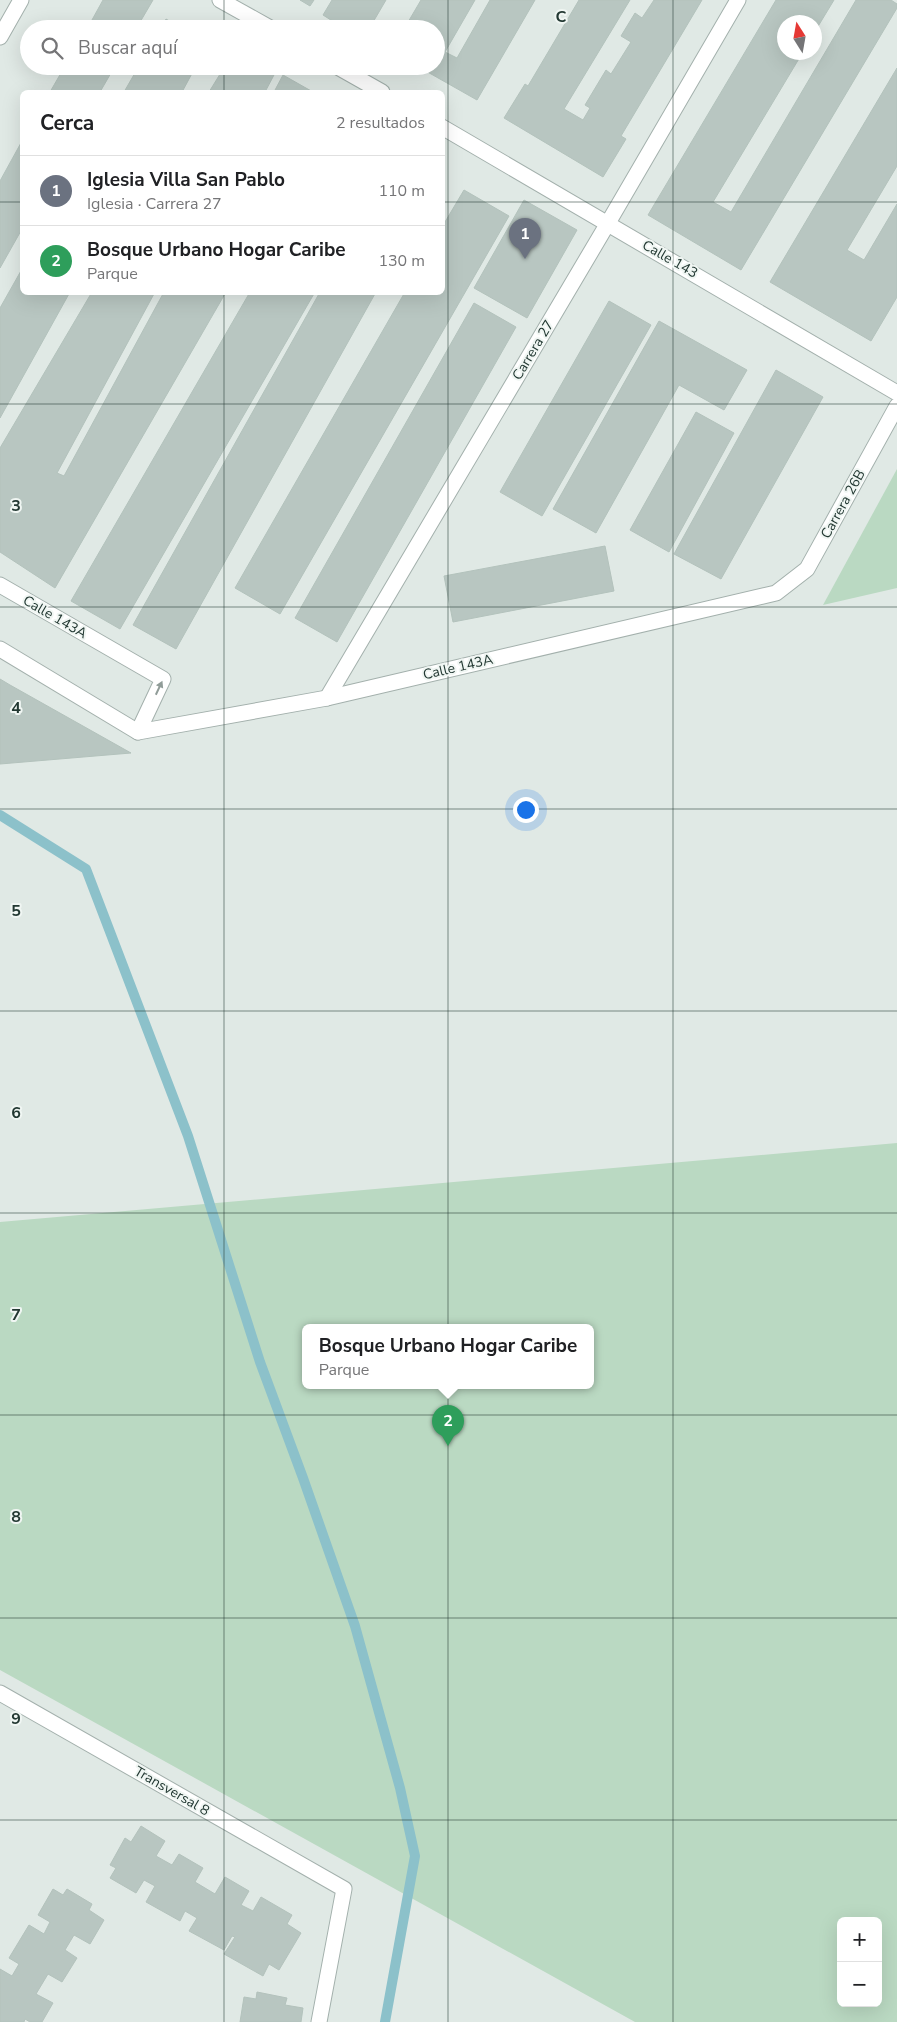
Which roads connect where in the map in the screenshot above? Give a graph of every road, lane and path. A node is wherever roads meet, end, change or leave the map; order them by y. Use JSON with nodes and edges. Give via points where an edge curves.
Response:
{"nodes":[{"id":1,"x":21,"y":0,"type":"edge"},
{"id":2,"x":220,"y":0,"type":"edge"},
{"id":3,"x":738,"y":0,"type":"edge"},
{"id":4,"x":256,"y":20,"type":"edge"},
{"id":5,"x":0,"y":37,"type":"edge"},
{"id":6,"x":352,"y":75,"type":"edge"},
{"id":7,"x":378,"y":90,"type":"edge"},
{"id":8,"x":445,"y":130,"type":"edge"},
{"id":9,"x":608,"y":223,"type":"junction"},
{"id":10,"x":897,"y":393,"type":"edge"},
{"id":11,"x":897,"y":406,"type":"edge"},
{"id":12,"x":0,"y":585,"type":"edge"},
{"id":13,"x":776,"y":593,"type":"joint"},
{"id":14,"x":0,"y":649,"type":"edge"},
{"id":15,"x":327,"y":698,"type":"junction"},
{"id":16,"x":138,"y":732,"type":"junction"},
{"id":17,"x":0,"y":1693,"type":"edge"},
{"id":18,"x":319,"y":2022,"type":"edge"}],
"edges":[{"from":1,"to":5,"type":"street"},
{"from":2,"to":4,"type":"street"},
{"from":3,"to":9,"type":"street","name":"Carrera 27"},
{"from":6,"to":7,"type":"street"},
{"from":8,"to":9,"type":"street","name":"Calle 143"},
{"from":9,"to":10,"type":"street","name":"Calle 143"},
{"from":9,"to":15,"type":"street","name":"Carrera 27"},
{"from":11,"to":13,"type":"street","name":"Carrera 26B","via":[[807,569]]},
{"from":16,"to":12,"type":"street","name":"Calle 143A","one_way":true,"via":[[163,679]]},
{"from":13,"to":15,"type":"street","name":"Calle 143A"},
{"from":14,"to":16,"type":"street"},
{"from":15,"to":16,"type":"street","name":"Calle 143A"},
{"from":17,"to":18,"type":"street","name":"Transversal 8","via":[[344,1889]]}]}
